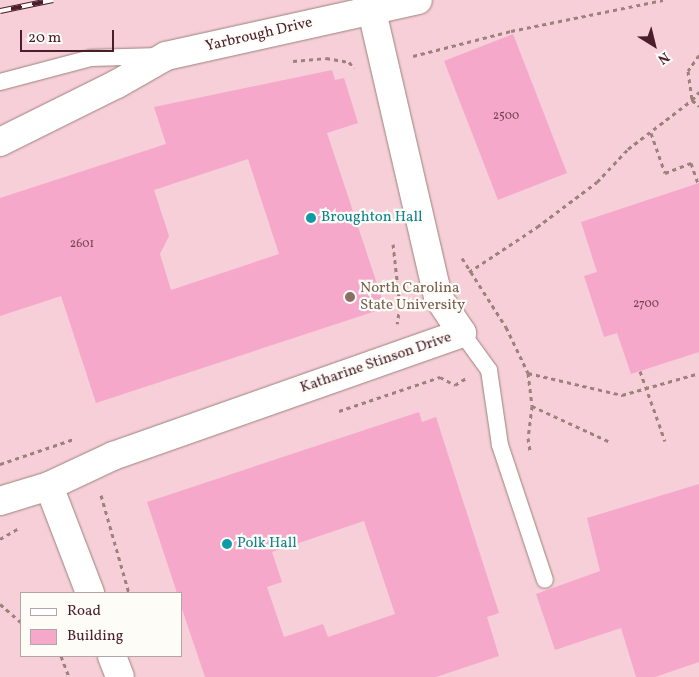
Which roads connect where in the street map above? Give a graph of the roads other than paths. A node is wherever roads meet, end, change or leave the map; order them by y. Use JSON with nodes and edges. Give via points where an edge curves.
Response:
{"nodes":[{"id":1,"x":418,"y":0,"type":"edge"},
{"id":2,"x":372,"y":10,"type":"junction"},
{"id":3,"x":166,"y":56,"type":"junction"},
{"id":4,"x":0,"y":82,"type":"edge"},
{"id":5,"x":0,"y":142,"type":"edge"},
{"id":6,"x":462,"y":333,"type":"junction"},
{"id":7,"x":50,"y":486,"type":"junction"},
{"id":8,"x":0,"y":501,"type":"edge"},
{"id":9,"x":545,"y":580,"type":"dead end"},
{"id":10,"x":90,"y":592,"type":"edge"},
{"id":11,"x":112,"y":657,"type":"edge"},
{"id":12,"x":120,"y":677,"type":"edge"}],
"edges":[{"from":1,"to":2,"type":"street","name":"Yarbrough Drive"},
{"from":2,"to":3,"type":"street","name":"Yarbrough Drive"},
{"from":2,"to":6,"type":"street","name":"Katharine Stinson Drive","via":[[438,297]]},
{"from":3,"to":4,"type":"lane","via":[[91,58]]},
{"from":3,"to":5,"type":"street","name":"Yarbrough Drive"},
{"from":6,"to":7,"type":"street","name":"Katharine Stinson Drive","via":[[113,456]]},
{"from":6,"to":9,"type":"lane","via":[[489,370],[500,445]]},
{"from":7,"to":8,"type":"street","name":"Katharine Stinson Drive"},
{"from":7,"to":10,"type":"street"},
{"from":11,"to":12,"type":"street"}]}
